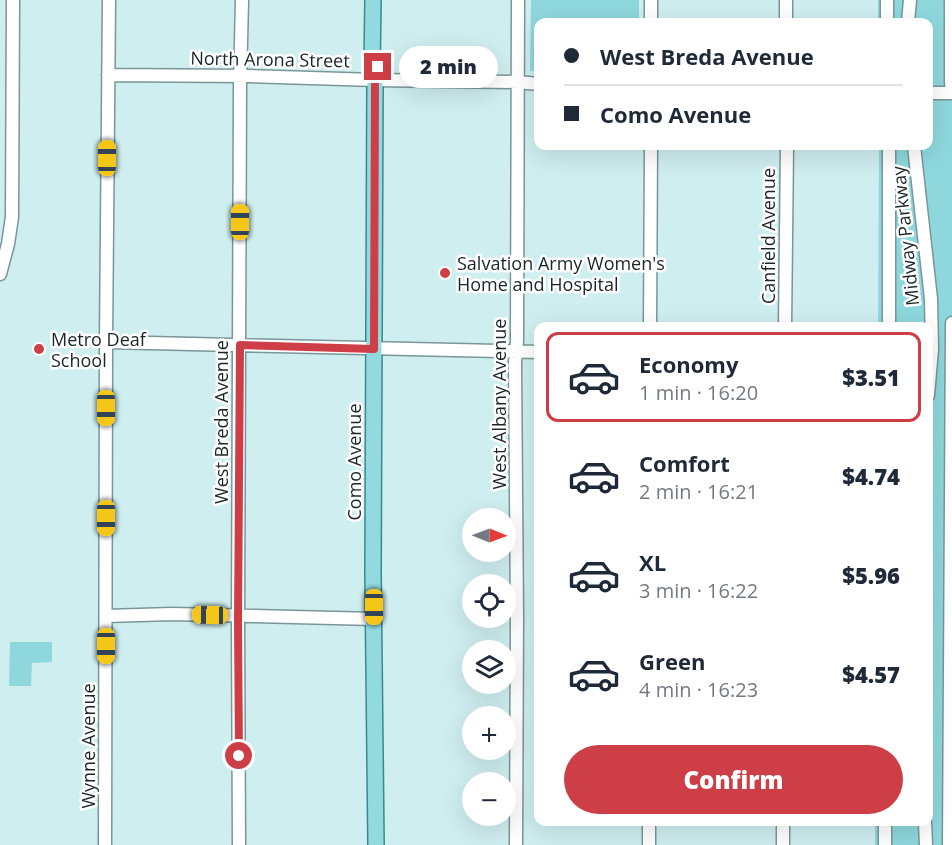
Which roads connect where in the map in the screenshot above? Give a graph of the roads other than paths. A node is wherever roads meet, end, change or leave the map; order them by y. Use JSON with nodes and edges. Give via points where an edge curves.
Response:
{"nodes":[{"id":1,"x":13,"y":0,"type":"edge"},
{"id":2,"x":109,"y":0,"type":"edge"},
{"id":3,"x":242,"y":0,"type":"edge"},
{"id":4,"x":373,"y":0,"type":"edge"},
{"id":5,"x":382,"y":0,"type":"edge"},
{"id":6,"x":518,"y":0,"type":"edge"},
{"id":7,"x":651,"y":0,"type":"edge"},
{"id":8,"x":786,"y":0,"type":"edge"},
{"id":9,"x":887,"y":0,"type":"edge"},
{"id":10,"x":910,"y":0,"type":"edge"},
{"id":11,"x":951,"y":0,"type":"edge"},
{"id":12,"x":651,"y":18,"type":"edge"},
{"id":13,"x":786,"y":18,"type":"edge"},
{"id":14,"x":887,"y":18,"type":"edge"},
{"id":15,"x":908,"y":18,"type":"edge"},
{"id":16,"x":108,"y":75,"type":"junction"},
{"id":17,"x":240,"y":76,"type":"junction"},
{"id":18,"x":375,"y":80,"type":"junction"},
{"id":19,"x":518,"y":82,"type":"junction"},
{"id":20,"x":534,"y":84,"type":"edge"},
{"id":21,"x":952,"y":92,"type":"edge"},
{"id":22,"x":933,"y":93,"type":"edge"},
{"id":23,"x":651,"y":150,"type":"edge"},
{"id":24,"x":787,"y":150,"type":"edge"},
{"id":25,"x":890,"y":150,"type":"edge"},
{"id":26,"x":914,"y":150,"type":"edge"},
{"id":27,"x":0,"y":274,"type":"edge"},
{"id":28,"x":650,"y":322,"type":"edge"},
{"id":29,"x":785,"y":322,"type":"edge"},
{"id":30,"x":889,"y":322,"type":"edge"},
{"id":31,"x":931,"y":322,"type":"edge"},
{"id":32,"x":952,"y":323,"type":"edge"},
{"id":33,"x":106,"y":342,"type":"junction"},
{"id":34,"x":240,"y":345,"type":"junction"},
{"id":35,"x":374,"y":349,"type":"junction"},
{"id":36,"x":516,"y":352,"type":"junction"},
{"id":37,"x":534,"y":352,"type":"edge"},
{"id":38,"x":933,"y":364,"type":"edge"},
{"id":39,"x":952,"y":364,"type":"edge"},
{"id":40,"x":951,"y":591,"type":"edge"},
{"id":41,"x":106,"y":616,"type":"junction"},
{"id":42,"x":238,"y":616,"type":"junction"},
{"id":43,"x":374,"y":619,"type":"junction"},
{"id":44,"x":649,"y":826,"type":"edge"},
{"id":45,"x":783,"y":826,"type":"edge"},
{"id":46,"x":885,"y":826,"type":"edge"},
{"id":47,"x":925,"y":826,"type":"edge"},
{"id":48,"x":105,"y":845,"type":"edge"},
{"id":49,"x":240,"y":845,"type":"edge"},
{"id":50,"x":376,"y":845,"type":"edge"},
{"id":51,"x":516,"y":845,"type":"edge"},
{"id":52,"x":649,"y":845,"type":"edge"},
{"id":53,"x":783,"y":845,"type":"edge"},
{"id":54,"x":885,"y":845,"type":"edge"},
{"id":55,"x":926,"y":845,"type":"edge"},
{"id":56,"x":949,"y":845,"type":"edge"}],
"edges":[{"from":1,"to":27,"type":"street","via":[[12,210]]},
{"from":2,"to":16,"type":"street","name":"Wynne Avenue"},
{"from":3,"to":17,"type":"street","name":"West Breda Avenue"},
{"from":4,"to":18,"type":"main road","name":"Como Avenue"},
{"from":5,"to":18,"type":"main road","name":"Como Avenue"},
{"from":6,"to":19,"type":"street","name":"West Albany Avenue"},
{"from":7,"to":12,"type":"street"},
{"from":8,"to":13,"type":"street"},
{"from":9,"to":14,"type":"street"},
{"from":10,"to":15,"type":"street"},
{"from":11,"to":21,"type":"street"},
{"from":16,"to":17,"type":"street","name":"North Arona Street"},
{"from":16,"to":33,"type":"street","name":"Wynne Avenue"},
{"from":17,"to":18,"type":"street","name":"North Arona Street"},
{"from":17,"to":34,"type":"street","name":"West Breda Avenue"},
{"from":18,"to":19,"type":"street","name":"North Arona Street"},
{"from":18,"to":35,"type":"main road","name":"Como Avenue"},
{"from":19,"to":20,"type":"street","name":"North Arona Street"},
{"from":19,"to":36,"type":"street","name":"West Albany Avenue"},
{"from":21,"to":22,"type":"street"},
{"from":23,"to":28,"type":"street"},
{"from":24,"to":29,"type":"street","name":"Canfield Avenue"},
{"from":25,"to":30,"type":"street"},
{"from":26,"to":31,"type":"street","name":"Midway Parkway"},
{"from":32,"to":39,"type":"street"},
{"from":33,"to":34,"type":"street"},
{"from":33,"to":41,"type":"street","name":"Wynne Avenue"},
{"from":34,"to":35,"type":"street"},
{"from":34,"to":42,"type":"street","name":"West Breda Avenue"},
{"from":35,"to":36,"type":"street"},
{"from":35,"to":43,"type":"main road","name":"Como Avenue"},
{"from":36,"to":37,"type":"street"},
{"from":36,"to":51,"type":"street","name":"West Albany Avenue"},
{"from":38,"to":39,"type":"street"},
{"from":39,"to":40,"type":"street"},
{"from":40,"to":56,"type":"street"},
{"from":41,"to":42,"type":"street"},
{"from":41,"to":48,"type":"street","name":"Wynne Avenue"},
{"from":42,"to":43,"type":"street"},
{"from":42,"to":49,"type":"street","name":"West Breda Avenue"},
{"from":43,"to":50,"type":"main road","name":"Como Avenue"},
{"from":44,"to":52,"type":"street"},
{"from":45,"to":53,"type":"street"},
{"from":46,"to":54,"type":"street"},
{"from":47,"to":55,"type":"street"}]}
